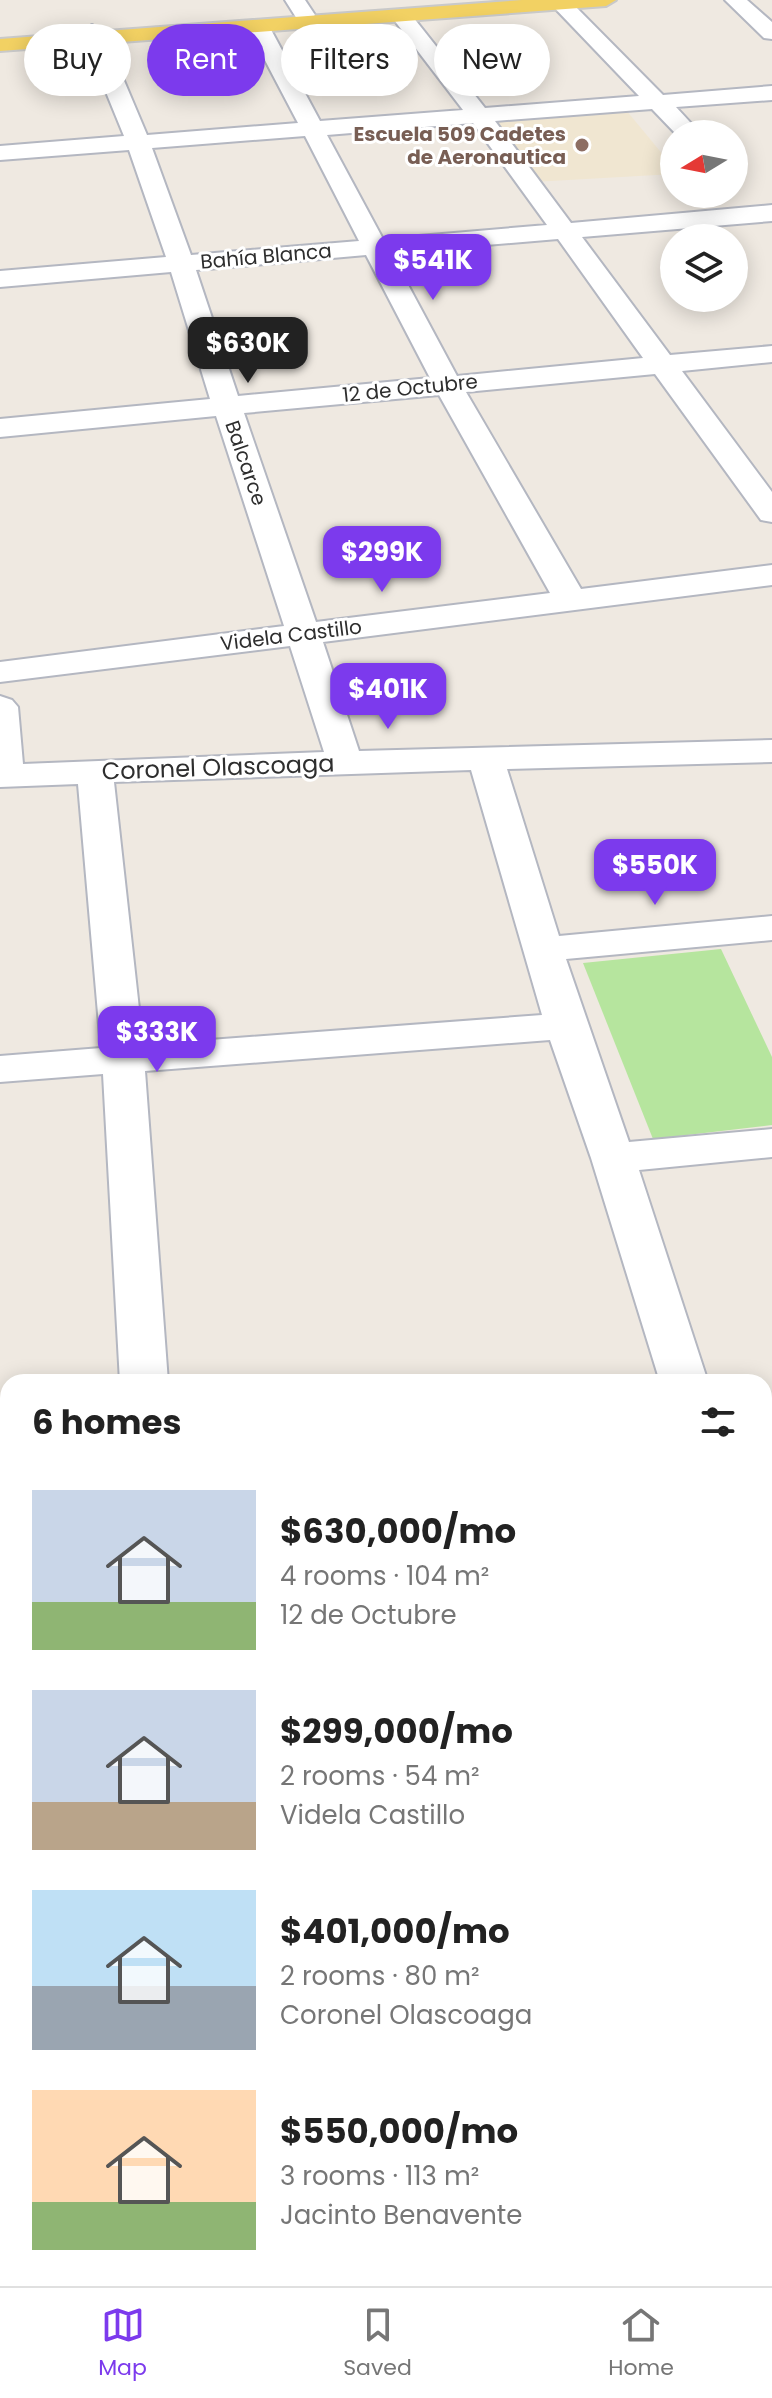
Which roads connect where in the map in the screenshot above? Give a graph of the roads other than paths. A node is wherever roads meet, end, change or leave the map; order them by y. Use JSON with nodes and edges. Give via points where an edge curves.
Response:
{"nodes":[{"id":1,"x":492,"y":0,"type":"edge"},
{"id":2,"x":604,"y":0,"type":"edge"},
{"id":3,"x":735,"y":0,"type":"edge"},
{"id":4,"x":559,"y":2,"type":"edge"},
{"id":5,"x":299,"y":7,"type":"edge"},
{"id":6,"x":402,"y":16,"type":"junction"},
{"id":7,"x":265,"y":26,"type":"edge"},
{"id":8,"x":131,"y":30,"type":"edge"},
{"id":9,"x":772,"y":33,"type":"edge"},
{"id":10,"x":24,"y":36,"type":"edge"},
{"id":11,"x":0,"y":37,"type":"edge"},
{"id":12,"x":265,"y":39,"type":"edge"},
{"id":13,"x":24,"y":42,"type":"edge"},
{"id":14,"x":0,"y":45,"type":"edge"},
{"id":15,"x":772,"y":93,"type":"edge"},
{"id":16,"x":120,"y":96,"type":"edge"},
{"id":17,"x":656,"y":100,"type":"junction"},
{"id":18,"x":479,"y":114,"type":"junction"},
{"id":19,"x":675,"y":120,"type":"edge"},
{"id":20,"x":314,"y":128,"type":"junction"},
{"id":21,"x":140,"y":142,"type":"junction"},
{"id":22,"x":0,"y":153,"type":"edge"},
{"id":23,"x":748,"y":196,"type":"edge"},
{"id":24,"x":769,"y":216,"type":"edge"},
{"id":25,"x":563,"y":230,"type":"junction"},
{"id":26,"x":375,"y":247,"type":"junction"},
{"id":27,"x":183,"y":263,"type":"junction"},
{"id":28,"x":0,"y":279,"type":"edge"},
{"id":29,"x":772,"y":354,"type":"edge"},
{"id":30,"x":660,"y":365,"type":"junction"},
{"id":31,"x":447,"y":384,"type":"junction"},
{"id":32,"x":227,"y":408,"type":"junction"},
{"id":33,"x":0,"y":428,"type":"edge"},
{"id":34,"x":772,"y":513,"type":"edge"},
{"id":35,"x":772,"y":575,"type":"edge"},
{"id":36,"x":570,"y":599,"type":"junction"},
{"id":37,"x":305,"y":633,"type":"junction"},
{"id":38,"x":0,"y":672,"type":"edge"},
{"id":39,"x":0,"y":707,"type":"edge"},
{"id":40,"x":772,"y":751,"type":"edge"},
{"id":41,"x":486,"y":759,"type":"junction"},
{"id":42,"x":345,"y":762,"type":"junction"},
{"id":43,"x":95,"y":773,"type":"junction"},
{"id":44,"x":3,"y":776,"type":"edge"},
{"id":45,"x":772,"y":928,"type":"edge"},
{"id":46,"x":544,"y":949,"type":"junction"},
{"id":47,"x":566,"y":1026,"type":"junction"},
{"id":48,"x":123,"y":1058,"type":"junction"},
{"id":49,"x":0,"y":1069,"type":"edge"},
{"id":50,"x":772,"y":1143,"type":"edge"},
{"id":51,"x":613,"y":1158,"type":"junction"},
{"id":52,"x":143,"y":1374,"type":"edge"},
{"id":53,"x":681,"y":1374,"type":"edge"}],
"edges":[{"from":1,"to":5,"type":"main road"},
{"from":2,"to":4,"type":"main road"},
{"from":3,"to":9,"type":"street"},
{"from":4,"to":6,"type":"main road"},
{"from":4,"to":17,"type":"street"},
{"from":5,"to":8,"type":"main road"},
{"from":6,"to":7,"type":"main road"},
{"from":6,"to":18,"type":"street"},
{"from":10,"to":11,"type":"main road"},
{"from":12,"to":20,"type":"street"},
{"from":13,"to":14,"type":"main road"},
{"from":15,"to":17,"type":"street"},
{"from":16,"to":21,"type":"street","name":"Balcarce"},
{"from":17,"to":18,"type":"street"},
{"from":17,"to":19,"type":"street"},
{"from":18,"to":20,"type":"street"},
{"from":18,"to":25,"type":"street"},
{"from":20,"to":21,"type":"street"},
{"from":20,"to":26,"type":"street"},
{"from":21,"to":22,"type":"street"},
{"from":21,"to":27,"type":"street","name":"Balcarce"},
{"from":23,"to":24,"type":"street"},
{"from":24,"to":25,"type":"street","name":"Bahía Blanca"},
{"from":25,"to":26,"type":"street","name":"Bahía Blanca"},
{"from":25,"to":30,"type":"street"},
{"from":26,"to":27,"type":"street","name":"Bahía Blanca"},
{"from":26,"to":31,"type":"street"},
{"from":27,"to":28,"type":"street","name":"Bahía Blanca"},
{"from":27,"to":32,"type":"street","name":"Balcarce"},
{"from":29,"to":30,"type":"street","name":"12 de Octubre"},
{"from":30,"to":31,"type":"street","name":"12 de Octubre"},
{"from":30,"to":34,"type":"street"},
{"from":31,"to":32,"type":"street","name":"12 de Octubre"},
{"from":31,"to":36,"type":"street"},
{"from":32,"to":33,"type":"street","name":"12 de Octubre"},
{"from":32,"to":37,"type":"street","name":"Balcarce"},
{"from":35,"to":36,"type":"street","name":"Videla Castillo"},
{"from":36,"to":37,"type":"street","name":"Videla Castillo"},
{"from":37,"to":38,"type":"street","name":"Videla Castillo"},
{"from":37,"to":42,"type":"street","name":"Balcarce"},
{"from":39,"to":44,"type":"street"},
{"from":40,"to":41,"type":"street","name":"Coronel Olascoaga"},
{"from":41,"to":42,"type":"street","name":"Coronel Olascoaga"},
{"from":41,"to":46,"type":"street"},
{"from":42,"to":43,"type":"street","name":"Coronel Olascoaga"},
{"from":43,"to":44,"type":"street","name":"Coronel Olascoaga"},
{"from":43,"to":48,"type":"street"},
{"from":45,"to":46,"type":"street"},
{"from":46,"to":47,"type":"street"},
{"from":47,"to":48,"type":"street"},
{"from":47,"to":51,"type":"street"},
{"from":48,"to":49,"type":"street"},
{"from":48,"to":52,"type":"street"},
{"from":50,"to":51,"type":"street"},
{"from":51,"to":53,"type":"street"}]}
